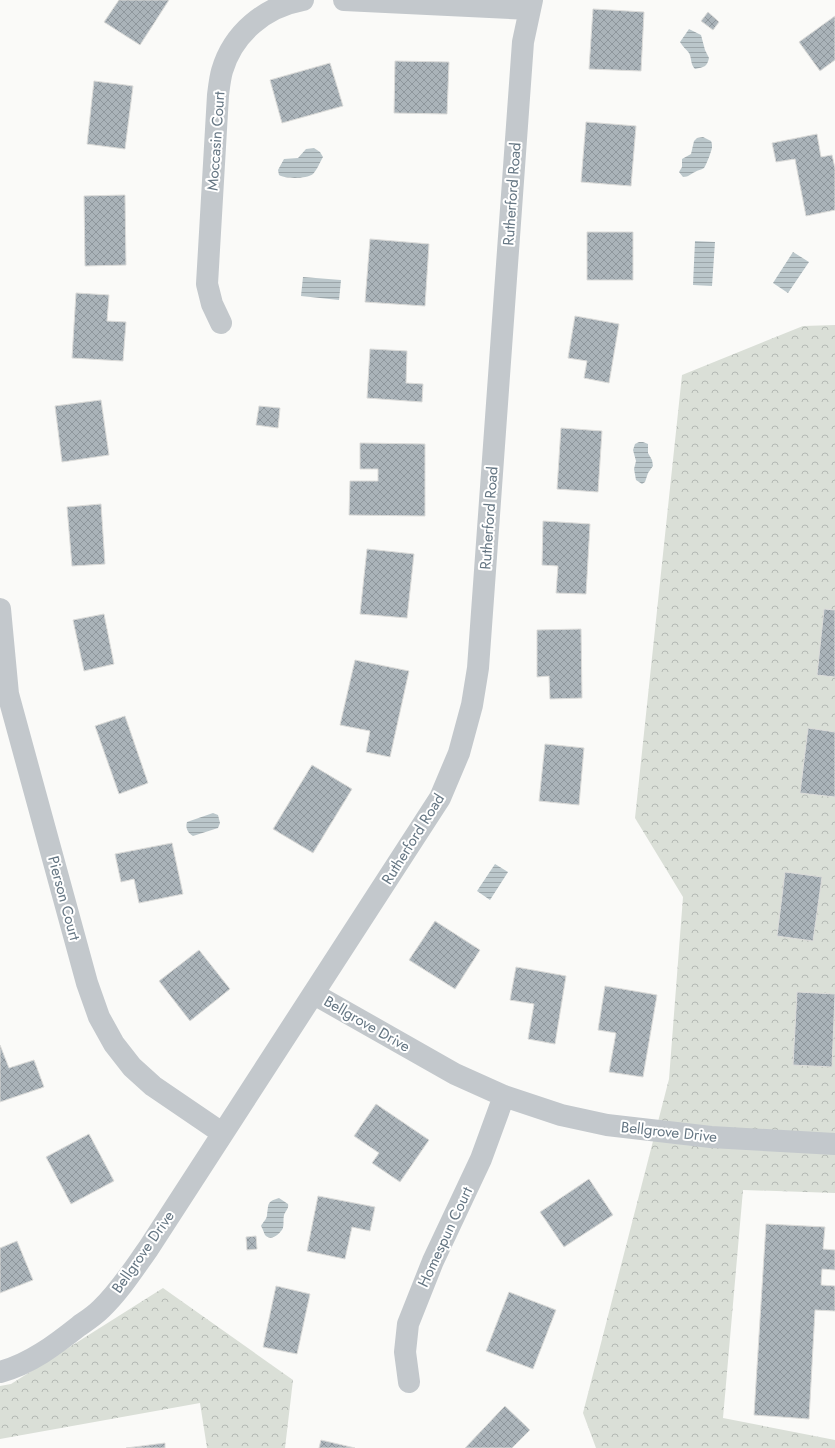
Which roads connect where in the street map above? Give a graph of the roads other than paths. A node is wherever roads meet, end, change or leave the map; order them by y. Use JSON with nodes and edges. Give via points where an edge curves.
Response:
{"nodes":[{"id":1,"x":303,"y":0,"type":"edge"},
{"id":2,"x":344,"y":0,"type":"edge"},
{"id":3,"x":531,"y":4,"type":"edge"},
{"id":4,"x":221,"y":323,"type":"dead end"},
{"id":5,"x":0,"y":609,"type":"edge"},
{"id":6,"x":314,"y":994,"type":"junction"},
{"id":7,"x":504,"y":1096,"type":"junction"},
{"id":8,"x":222,"y":1134,"type":"junction"},
{"id":9,"x":835,"y":1144,"type":"edge"},
{"id":10,"x":0,"y":1372,"type":"edge"},
{"id":11,"x":409,"y":1382,"type":"dead end"}],
"edges":[{"from":1,"to":4,"type":"street","name":"Moccasin Court","via":[[289,3],[265,14],[247,28],[231,48],[222,71],[218,95],[207,284],[212,304]]},
{"from":2,"to":3,"type":"street"},
{"from":3,"to":6,"type":"street","name":"Rutherford Road","via":[[523,42],[478,668],[472,705],[460,753],[440,798]]},
{"from":5,"to":8,"type":"street","name":"Pierson Court","via":[[8,694],[87,983],[99,1017],[114,1044],[132,1067],[153,1086]]},
{"from":6,"to":7,"type":"street","name":"Bellgrove Drive","via":[[455,1074]]},
{"from":6,"to":8,"type":"street","name":"Bellgrove Drive"},
{"from":7,"to":9,"type":"street","name":"Bellgrove Drive","via":[[606,1125],[711,1137]]},
{"from":7,"to":11,"type":"street","name":"Homespun Court","via":[[481,1159],[433,1262],[408,1324],[405,1352]]},
{"from":8,"to":10,"type":"street","name":"Bellgrove Drive","via":[[148,1249],[101,1309],[34,1358]]}]}
